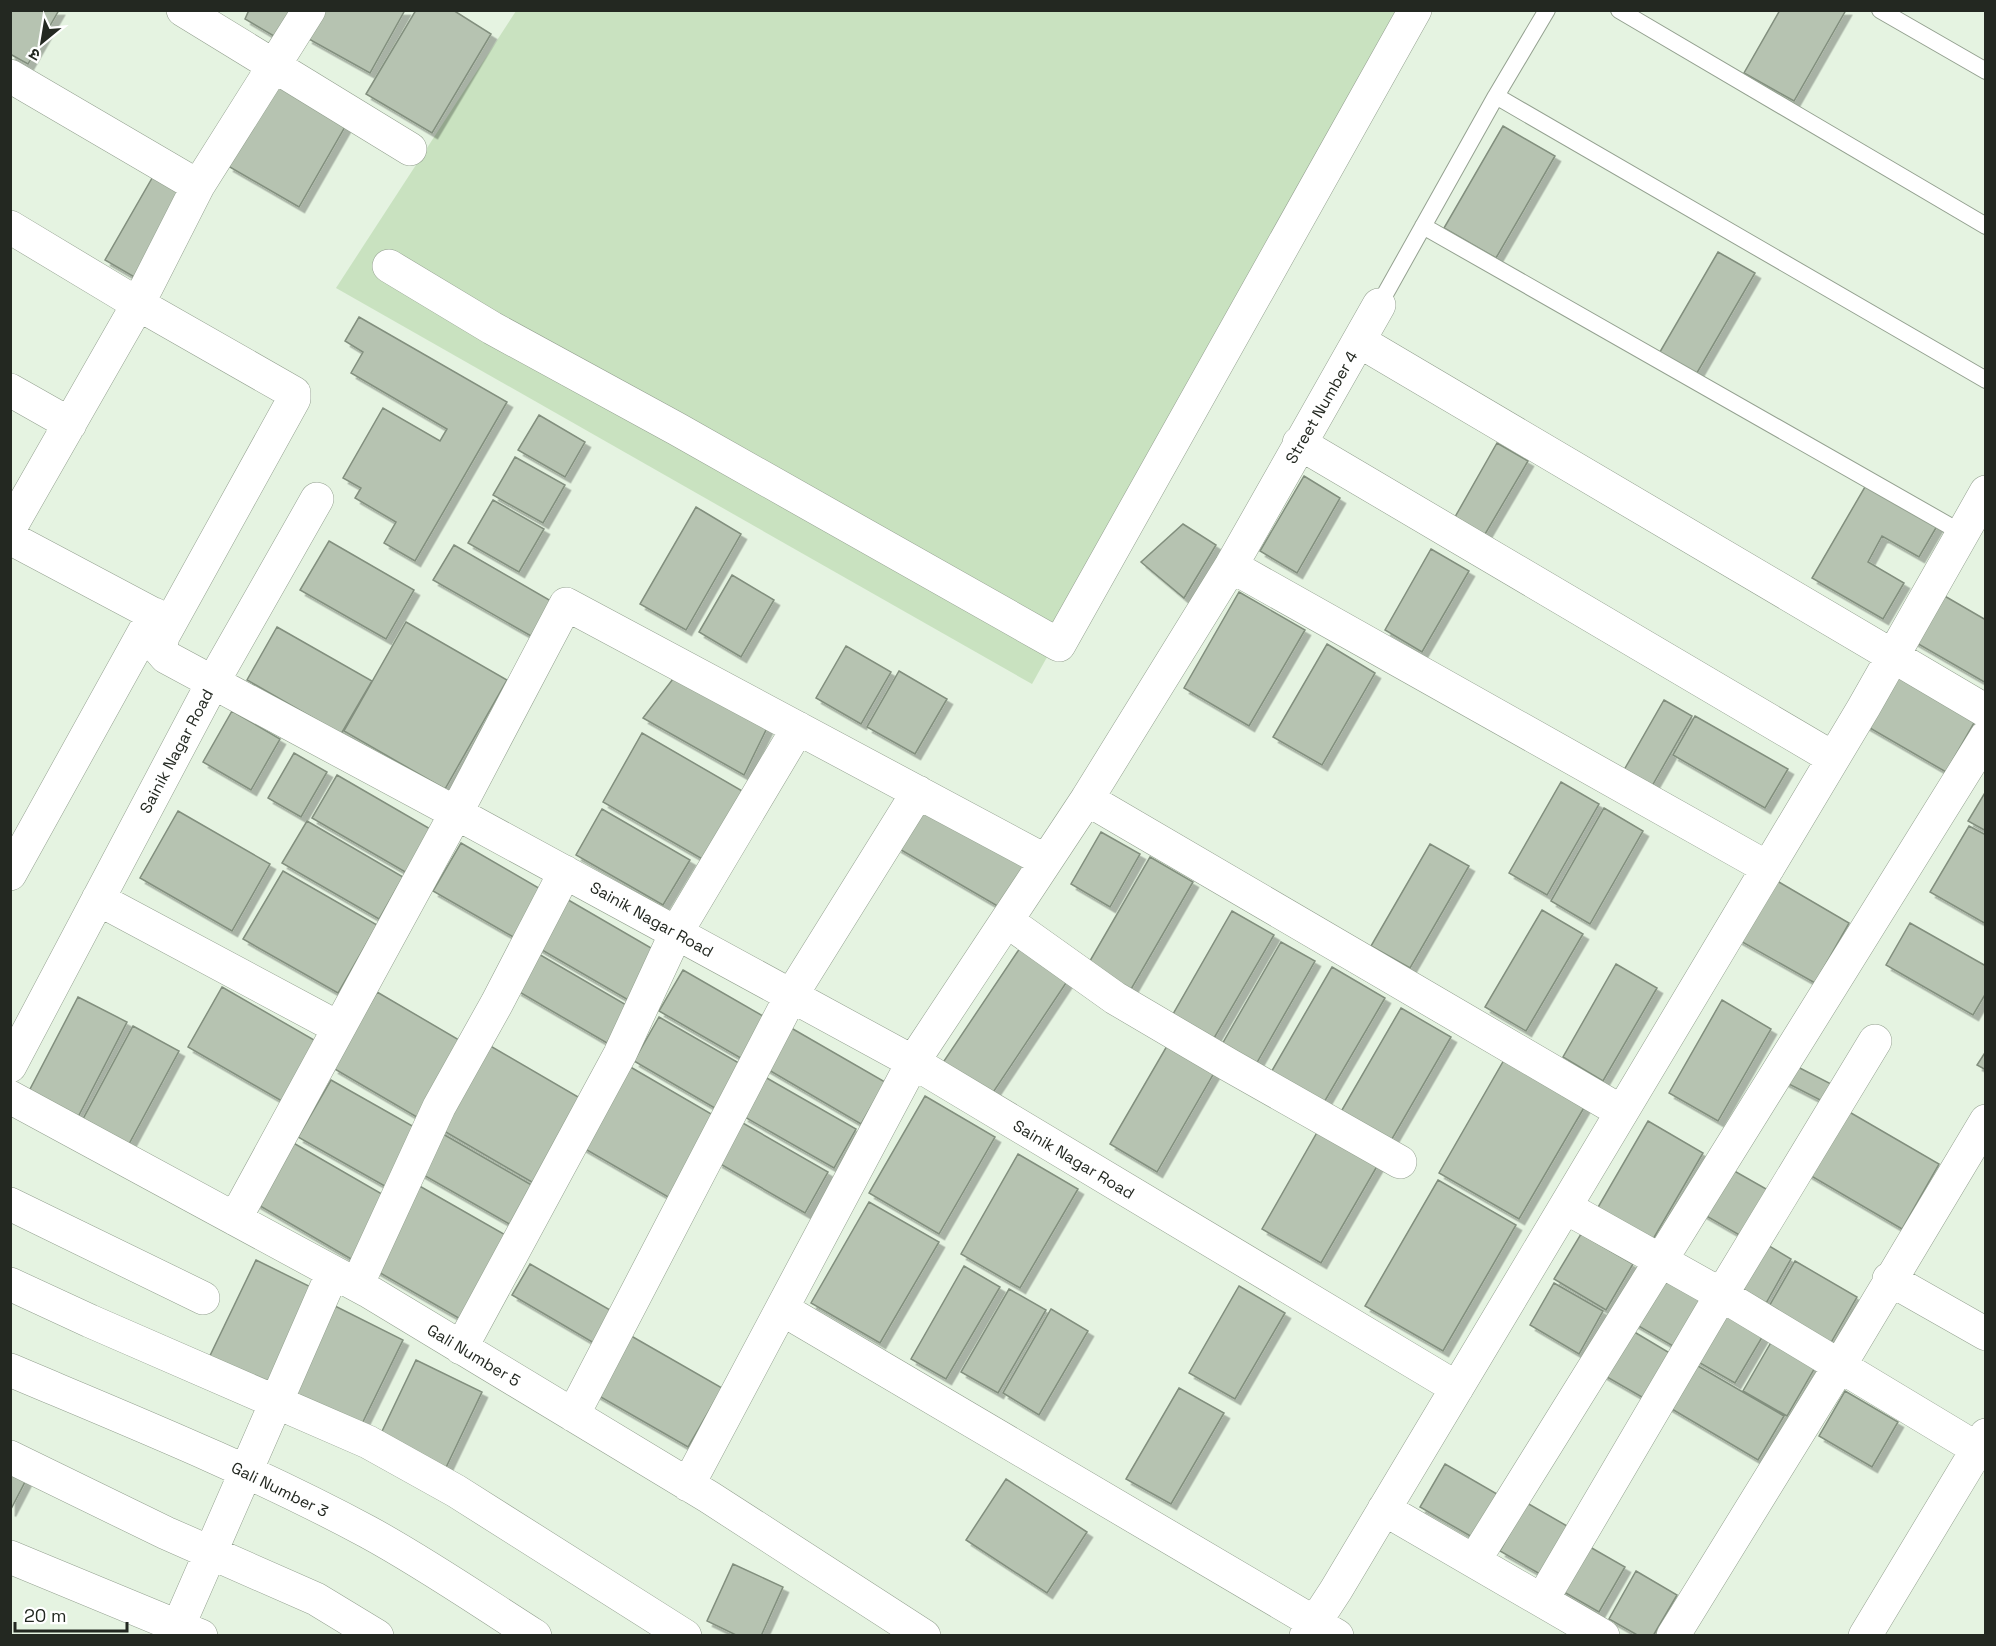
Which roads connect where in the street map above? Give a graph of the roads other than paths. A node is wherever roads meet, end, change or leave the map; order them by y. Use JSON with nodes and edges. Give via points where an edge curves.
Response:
{"nodes":[{"id":1,"x":183,"y":10,"type":"edge"},
{"id":2,"x":309,"y":10,"type":"edge"},
{"id":3,"x":1415,"y":10,"type":"edge"},
{"id":4,"x":1547,"y":10,"type":"edge"},
{"id":5,"x":1619,"y":10,"type":"edge"},
{"id":6,"x":1880,"y":10,"type":"edge"},
{"id":7,"x":275,"y":67,"type":"junction"},
{"id":8,"x":1986,"y":71,"type":"edge"},
{"id":9,"x":10,"y":76,"type":"edge"},
{"id":10,"x":1496,"y":96,"type":"junction"},
{"id":11,"x":410,"y":149,"type":"dead end"},
{"id":12,"x":198,"y":186,"type":"junction"},
{"id":13,"x":1423,"y":226,"type":"junction"},
{"id":14,"x":1986,"y":226,"type":"edge"},
{"id":15,"x":10,"y":227,"type":"edge"},
{"id":16,"x":389,"y":266,"type":"dead end"},
{"id":17,"x":138,"y":303,"type":"junction"},
{"id":18,"x":1379,"y":304,"type":"joint"},
{"id":19,"x":1359,"y":341,"type":"junction"},
{"id":20,"x":1986,"y":380,"type":"edge"},
{"id":21,"x":10,"y":390,"type":"edge"},
{"id":22,"x":70,"y":424,"type":"junction"},
{"id":23,"x":1299,"y":443,"type":"junction"},
{"id":24,"x":1986,"y":492,"type":"edge"},
{"id":25,"x":317,"y":499,"type":"dead end"},
{"id":26,"x":10,"y":528,"type":"edge"},
{"id":27,"x":1962,"y":533,"type":"junction"},
{"id":28,"x":10,"y":538,"type":"edge"},
{"id":29,"x":1231,"y":566,"type":"junction"},
{"id":30,"x":162,"y":619,"type":"junction"},
{"id":31,"x":1893,"y":655,"type":"junction"},
{"id":32,"x":213,"y":682,"type":"junction"},
{"id":33,"x":1986,"y":711,"type":"edge"},
{"id":34,"x":798,"y":728,"type":"junction"},
{"id":35,"x":1986,"y":736,"type":"edge"},
{"id":36,"x":1833,"y":758,"type":"junction"},
{"id":37,"x":918,"y":792,"type":"junction"},
{"id":38,"x":1087,"y":799,"type":"junction"},
{"id":39,"x":456,"y":813,"type":"junction"},
{"id":40,"x":1046,"y":861,"type":"junction"},
{"id":41,"x":1767,"y":868,"type":"junction"},
{"id":42,"x":565,"y":872,"type":"junction"},
{"id":43,"x":10,"y":874,"type":"edge"},
{"id":44,"x":98,"y":899,"type":"junction"},
{"id":45,"x":1007,"y":921,"type":"junction"},
{"id":46,"x":676,"y":933,"type":"junction"},
{"id":47,"x":791,"y":996,"type":"junction"},
{"id":48,"x":339,"y":1028,"type":"junction"},
{"id":49,"x":1875,"y":1041,"type":"dead end"},
{"id":50,"x":913,"y":1062,"type":"junction"},
{"id":51,"x":10,"y":1066,"type":"edge"},
{"id":52,"x":10,"y":1096,"type":"edge"},
{"id":53,"x":1622,"y":1112,"type":"junction"},
{"id":54,"x":1986,"y":1121,"type":"edge"},
{"id":55,"x":1400,"y":1162,"type":"dead end"},
{"id":56,"x":10,"y":1204,"type":"edge"},
{"id":57,"x":1565,"y":1207,"type":"junction"},
{"id":58,"x":235,"y":1219,"type":"junction"},
{"id":59,"x":1659,"y":1260,"type":"junction"},
{"id":60,"x":345,"y":1279,"type":"junction"},
{"id":61,"x":1890,"y":1279,"type":"junction"},
{"id":62,"x":10,"y":1284,"type":"edge"},
{"id":63,"x":1722,"y":1295,"type":"junction"},
{"id":64,"x":203,"y":1298,"type":"dead end"},
{"id":65,"x":782,"y":1309,"type":"junction"},
{"id":66,"x":1986,"y":1334,"type":"edge"},
{"id":67,"x":462,"y":1348,"type":"junction"},
{"id":68,"x":1840,"y":1365,"type":"junction"},
{"id":69,"x":10,"y":1370,"type":"edge"},
{"id":70,"x":1457,"y":1388,"type":"junction"},
{"id":71,"x":277,"y":1401,"type":"junction"},
{"id":72,"x":573,"y":1415,"type":"junction"},
{"id":73,"x":1983,"y":1446,"type":"edge"},
{"id":74,"x":10,"y":1457,"type":"edge"},
{"id":75,"x":246,"y":1471,"type":"junction"},
{"id":76,"x":688,"y":1485,"type":"junction"},
{"id":77,"x":1384,"y":1509,"type":"junction"},
{"id":78,"x":211,"y":1552,"type":"junction"},
{"id":79,"x":10,"y":1557,"type":"edge"},
{"id":80,"x":1474,"y":1560,"type":"junction"},
{"id":81,"x":1542,"y":1600,"type":"junction"},
{"id":82,"x":1320,"y":1631,"type":"edge"},
{"id":83,"x":184,"y":1632,"type":"edge"},
{"id":84,"x":376,"y":1635,"type":"edge"},
{"id":85,"x":535,"y":1635,"type":"edge"},
{"id":86,"x":685,"y":1635,"type":"edge"},
{"id":87,"x":924,"y":1635,"type":"edge"},
{"id":88,"x":1603,"y":1635,"type":"edge"},
{"id":89,"x":1673,"y":1635,"type":"edge"},
{"id":90,"x":1866,"y":1635,"type":"edge"}],
"edges":[{"from":1,"to":7,"type":"street"},
{"from":2,"to":7,"type":"street"},
{"from":3,"to":16,"type":"street","via":[[1059,645],[492,328]]},
{"from":4,"to":10,"type":"lane","name":"Street Number 4"},
{"from":5,"to":14,"type":"lane"},
{"from":6,"to":8,"type":"lane"},
{"from":7,"to":11,"type":"street"},
{"from":7,"to":12,"type":"street"},
{"from":9,"to":12,"type":"street"},
{"from":10,"to":13,"type":"lane","name":"Street Number 4"},
{"from":10,"to":20,"type":"lane"},
{"from":12,"to":17,"type":"street"},
{"from":13,"to":18,"type":"lane","name":"Street Number 4"},
{"from":13,"to":27,"type":"lane"},
{"from":15,"to":17,"type":"street"},
{"from":17,"to":22,"type":"street"},
{"from":17,"to":30,"type":"street","via":[[295,396]]},
{"from":18,"to":19,"type":"street","name":"Street Number 4"},
{"from":19,"to":23,"type":"street","name":"Street Number 4"},
{"from":19,"to":31,"type":"street"},
{"from":21,"to":22,"type":"street"},
{"from":22,"to":26,"type":"street"},
{"from":23,"to":29,"type":"street","name":"Street Number 4"},
{"from":23,"to":36,"type":"street"},
{"from":24,"to":27,"type":"street"},
{"from":25,"to":32,"type":"street"},
{"from":27,"to":31,"type":"street"},
{"from":28,"to":30,"type":"street"},
{"from":29,"to":38,"type":"street","name":"Street Number 4"},
{"from":29,"to":41,"type":"street"},
{"from":30,"to":32,"type":"street","via":[[160,650]]},
{"from":30,"to":43,"type":"street"},
{"from":31,"to":33,"type":"street"},
{"from":31,"to":36,"type":"street"},
{"from":32,"to":39,"type":"street","name":"Sainik Nagar Road"},
{"from":32,"to":44,"type":"street","name":"Sainik Nagar Road"},
{"from":34,"to":37,"type":"street"},
{"from":34,"to":39,"type":"street","via":[[566,604]]},
{"from":34,"to":46,"type":"street"},
{"from":35,"to":59,"type":"street"},
{"from":36,"to":41,"type":"street"},
{"from":37,"to":40,"type":"street"},
{"from":37,"to":47,"type":"street"},
{"from":38,"to":40,"type":"street","name":"Street Number 4"},
{"from":38,"to":53,"type":"street"},
{"from":39,"to":42,"type":"street","name":"Sainik Nagar Road"},
{"from":39,"to":48,"type":"street"},
{"from":40,"to":45,"type":"street","name":"Street Number 4"},
{"from":41,"to":53,"type":"street"},
{"from":42,"to":46,"type":"street","name":"Sainik Nagar Road"},
{"from":42,"to":60,"type":"street"},
{"from":44,"to":48,"type":"street"},
{"from":44,"to":51,"type":"street","name":"Sainik Nagar Road"},
{"from":45,"to":50,"type":"street","name":"Street Number 4"},
{"from":45,"to":55,"type":"street","via":[[1115,998]]},
{"from":46,"to":47,"type":"street","name":"Sainik Nagar Road"},
{"from":46,"to":67,"type":"street","via":[[620,1054]]},
{"from":47,"to":50,"type":"street","name":"Sainik Nagar Road"},
{"from":47,"to":72,"type":"street"},
{"from":48,"to":58,"type":"street"},
{"from":49,"to":63,"type":"street"},
{"from":50,"to":65,"type":"street","name":"Street Number 4"},
{"from":50,"to":70,"type":"street","name":"Sainik Nagar Road"},
{"from":52,"to":58,"type":"street","name":"Gali Number 5"},
{"from":53,"to":57,"type":"street"},
{"from":54,"to":61,"type":"street"},
{"from":56,"to":64,"type":"street"},
{"from":57,"to":59,"type":"street"},
{"from":57,"to":70,"type":"street"},
{"from":58,"to":60,"type":"street","name":"Gali Number 5"},
{"from":59,"to":63,"type":"street"},
{"from":59,"to":80,"type":"street"},
{"from":60,"to":67,"type":"street","name":"Gali Number 5"},
{"from":60,"to":71,"type":"street"},
{"from":61,"to":66,"type":"street"},
{"from":61,"to":68,"type":"street"},
{"from":62,"to":71,"type":"street"},
{"from":63,"to":68,"type":"street"},
{"from":63,"to":81,"type":"street"},
{"from":65,"to":76,"type":"street","name":"Street Number 4"},
{"from":65,"to":82,"type":"street"},
{"from":67,"to":72,"type":"street","name":"Gali Number 5"},
{"from":68,"to":73,"type":"street"},
{"from":68,"to":89,"type":"street"},
{"from":69,"to":75,"type":"street","name":"Gali Number 3"},
{"from":70,"to":77,"type":"street"},
{"from":71,"to":75,"type":"street"},
{"from":71,"to":86,"type":"street","via":[[368,1442],[456,1491]]},
{"from":72,"to":76,"type":"street","name":"Gali Number 5"},
{"from":73,"to":90,"type":"street"},
{"from":74,"to":78,"type":"street"},
{"from":75,"to":78,"type":"street"},
{"from":75,"to":85,"type":"street","name":"Gali Number 3","via":[[369,1533]]},
{"from":76,"to":87,"type":"street","name":"Gali Number 5"},
{"from":77,"to":80,"type":"street"},
{"from":77,"to":82,"type":"street"},
{"from":78,"to":83,"type":"street"},
{"from":78,"to":84,"type":"street","via":[[316,1599]]},
{"from":79,"to":83,"type":"street"},
{"from":80,"to":81,"type":"street"},
{"from":81,"to":88,"type":"street"}]}
